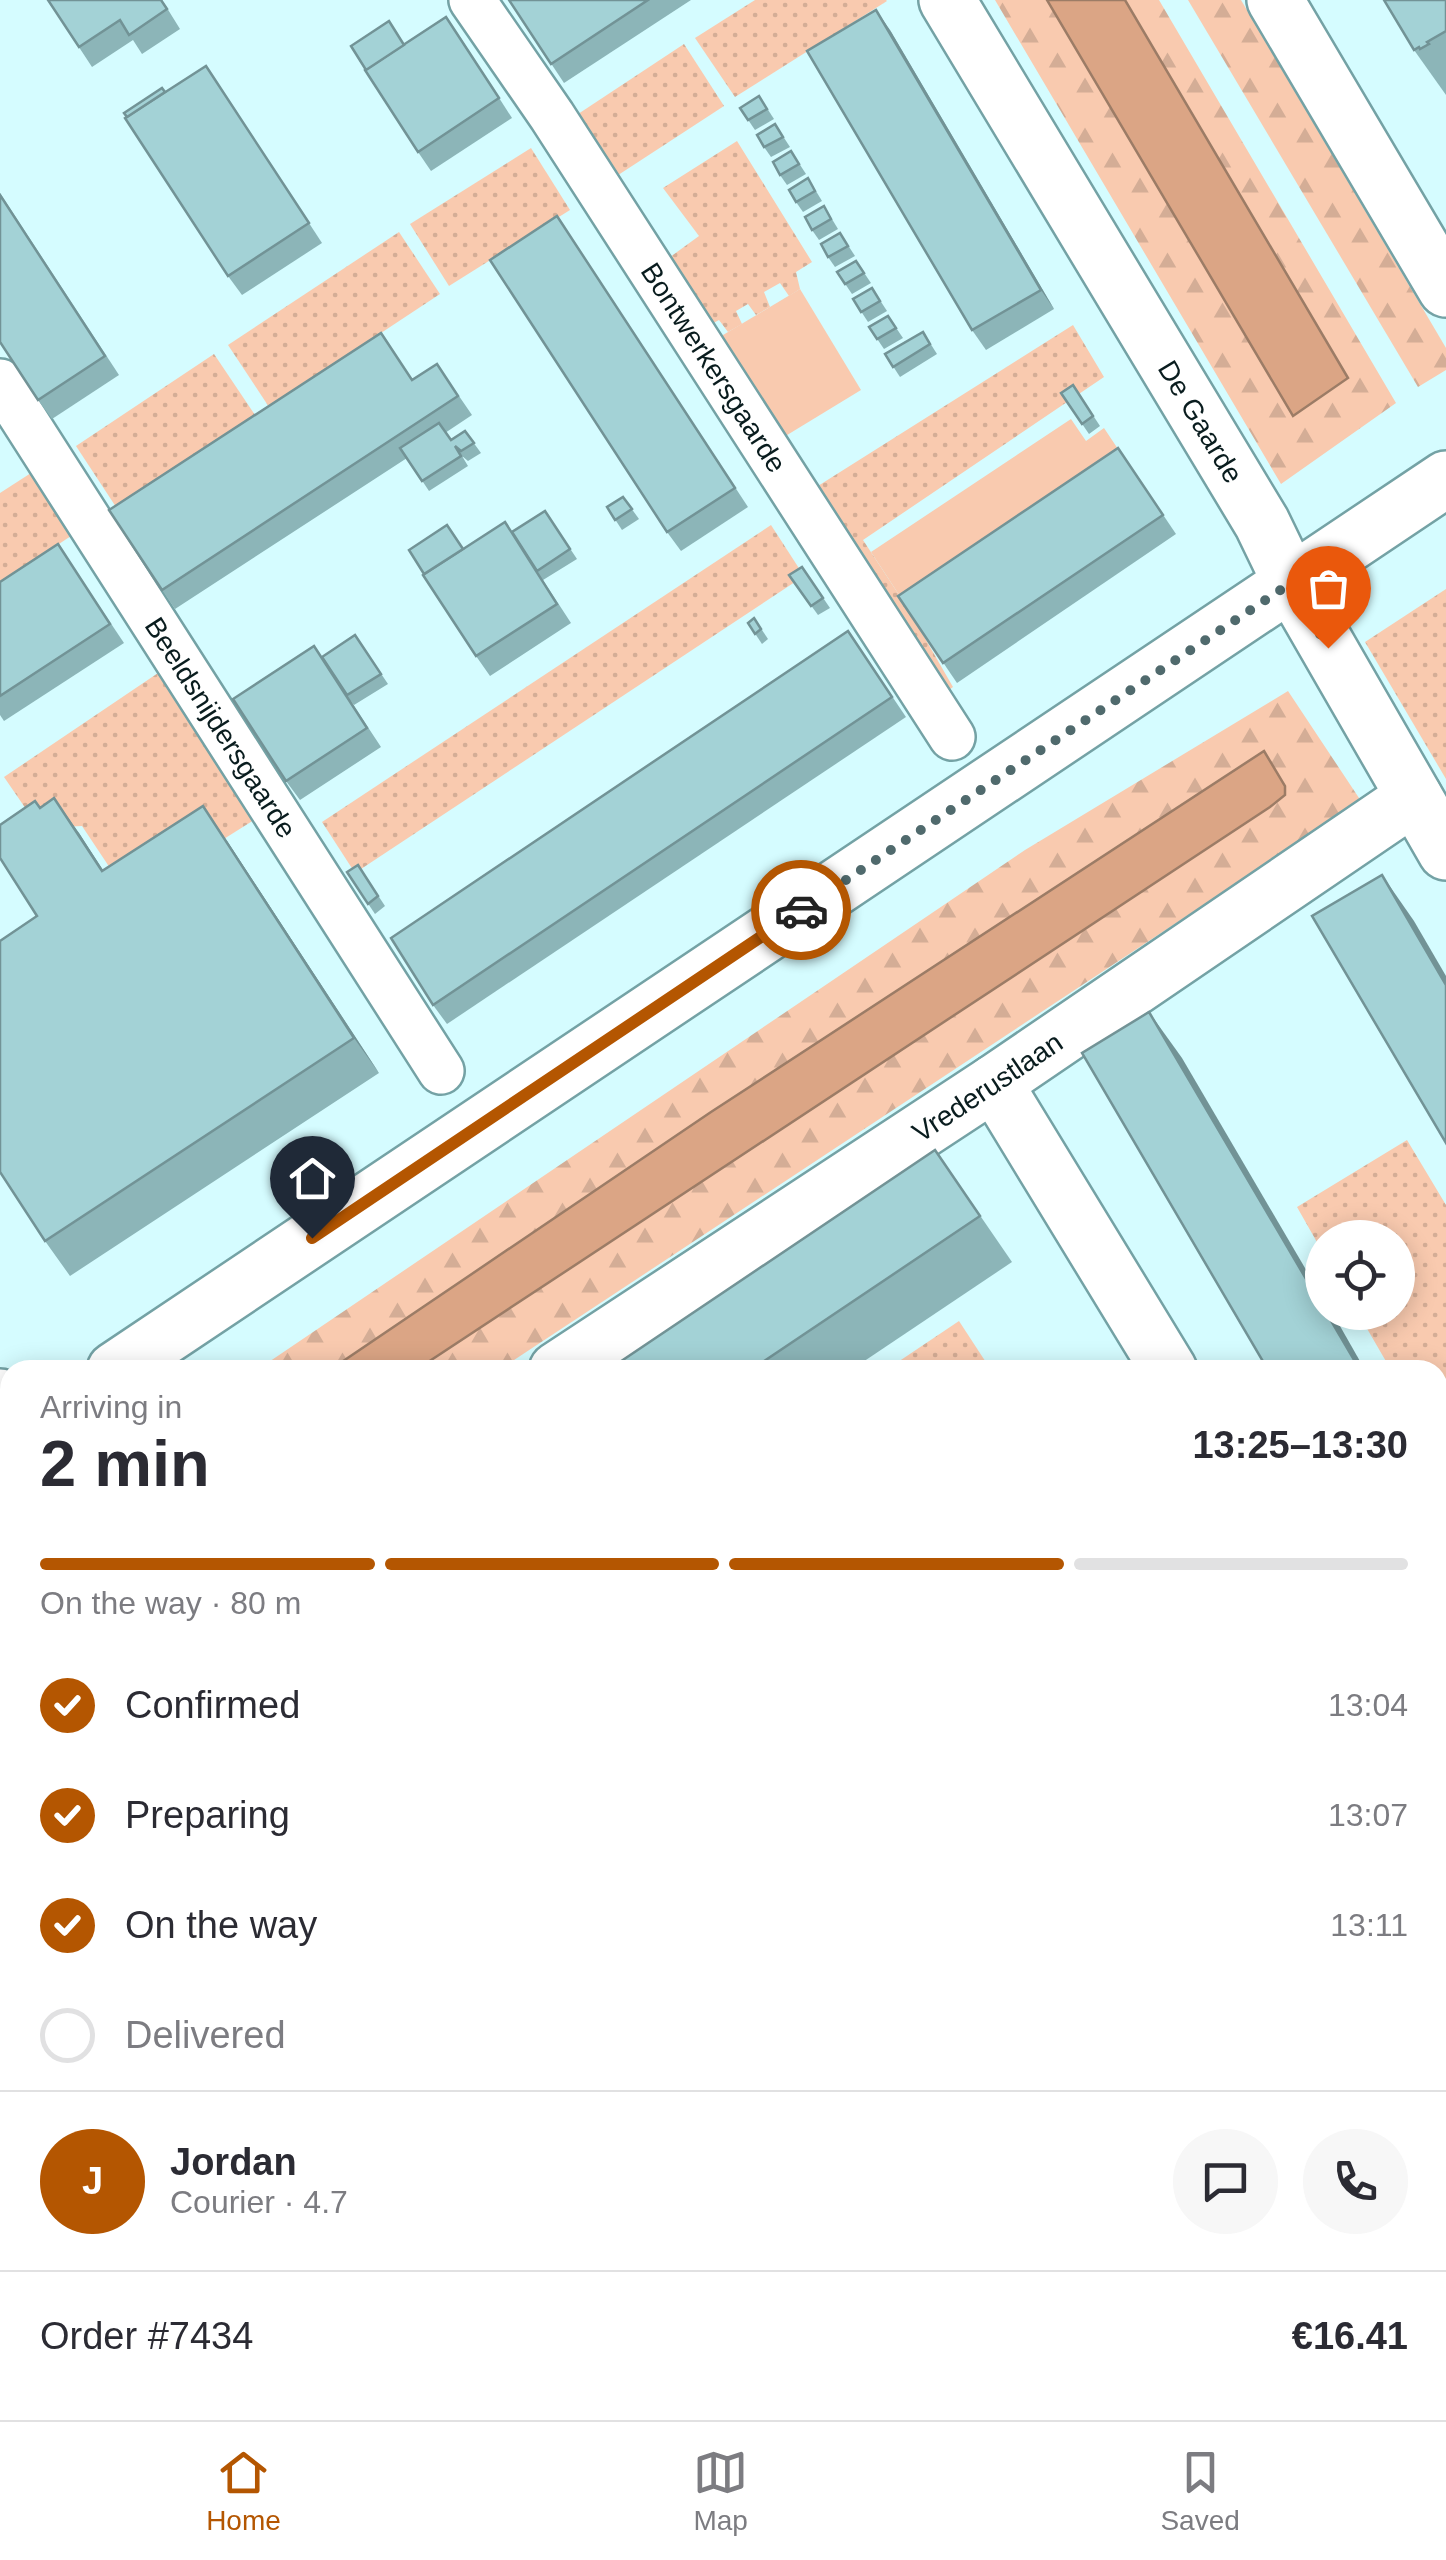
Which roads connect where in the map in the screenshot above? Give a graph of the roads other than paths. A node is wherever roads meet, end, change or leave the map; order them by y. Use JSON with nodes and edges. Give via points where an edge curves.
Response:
{"nodes":[{"id":1,"x":472,"y":0,"type":"edge"},
{"id":2,"x":947,"y":0,"type":"edge"},
{"id":3,"x":1275,"y":0,"type":"edge"},
{"id":4,"x":1446,"y":289,"type":"edge"},
{"id":5,"x":0,"y":382,"type":"edge"},
{"id":6,"x":1446,"y":479,"type":"edge"},
{"id":7,"x":1291,"y":583,"type":"junction"},
{"id":8,"x":952,"y":737,"type":"dead end"},
{"id":9,"x":1414,"y":796,"type":"junction"},
{"id":10,"x":1446,"y":852,"type":"edge"},
{"id":11,"x":441,"y":1072,"type":"dead end"},
{"id":12,"x":994,"y":1083,"type":"junction"},
{"id":13,"x":131,"y":1360,"type":"edge"},
{"id":14,"x":571,"y":1360,"type":"edge"},
{"id":15,"x":1163,"y":1360,"type":"edge"}],
"edges":[{"from":1,"to":8,"type":"street","name":"Bontwerkersgaarde"},
{"from":2,"to":7,"type":"street","name":"De Gaarde","via":[[1262,523]]},
{"from":3,"to":4,"type":"street"},
{"from":5,"to":11,"type":"street","name":"Beeldsnijdersgaarde"},
{"from":6,"to":7,"type":"street"},
{"from":7,"to":9,"type":"street","name":"De Gaarde"},
{"from":7,"to":13,"type":"street"},
{"from":9,"to":10,"type":"street","name":"De Gaarde"},
{"from":9,"to":12,"type":"street","name":"Vrederustlaan"},
{"from":12,"to":14,"type":"street","name":"Vrederustlaan"},
{"from":12,"to":15,"type":"street"}]}
